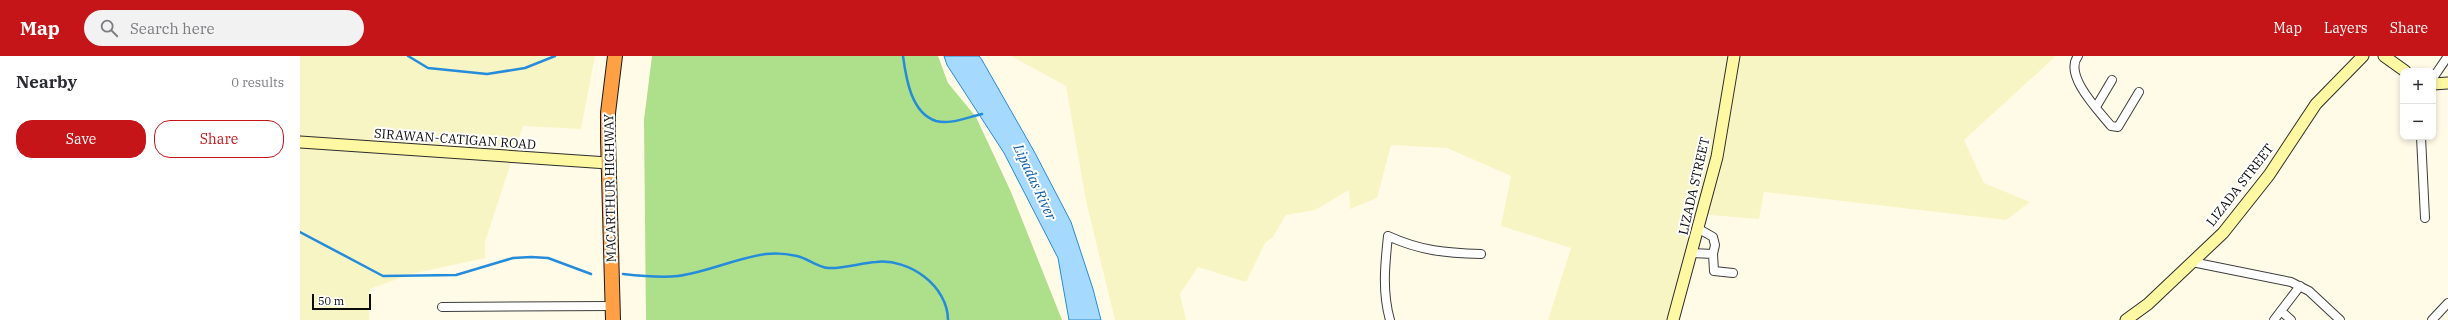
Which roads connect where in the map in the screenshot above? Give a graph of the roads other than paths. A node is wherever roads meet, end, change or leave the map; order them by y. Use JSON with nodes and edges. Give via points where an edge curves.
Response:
{"nodes":[{"id":1,"x":615,"y":56,"type":"edge"},
{"id":2,"x":1734,"y":56,"type":"edge"},
{"id":3,"x":2078,"y":56,"type":"edge"},
{"id":4,"x":2363,"y":56,"type":"edge"},
{"id":5,"x":2384,"y":56,"type":"edge"},
{"id":6,"x":2448,"y":56,"type":"edge"},
{"id":7,"x":2401,"y":68,"type":"edge"},
{"id":8,"x":2436,"y":74,"type":"edge"},
{"id":9,"x":2112,"y":80,"type":"dead end"},
{"id":10,"x":2448,"y":83,"type":"edge"},
{"id":11,"x":2436,"y":84,"type":"edge"},
{"id":12,"x":2139,"y":92,"type":"dead end"},
{"id":13,"x":2096,"y":107,"type":"junction"},
{"id":14,"x":2421,"y":140,"type":"edge"},
{"id":15,"x":300,"y":142,"type":"edge"},
{"id":16,"x":608,"y":163,"type":"junction"},
{"id":17,"x":2425,"y":218,"type":"dead end"},
{"id":18,"x":1699,"y":229,"type":"junction"},
{"id":19,"x":1481,"y":254,"type":"dead end"},
{"id":20,"x":1692,"y":254,"type":"junction"},
{"id":21,"x":1712,"y":254,"type":"junction"},
{"id":22,"x":2192,"y":262,"type":"junction"},
{"id":23,"x":1733,"y":273,"type":"dead end"},
{"id":24,"x":2300,"y":286,"type":"junction"},
{"id":25,"x":2448,"y":303,"type":"edge"},
{"id":26,"x":442,"y":307,"type":"dead end"},
{"id":27,"x":2281,"y":311,"type":"junction"},
{"id":28,"x":612,"y":313,"type":"edge"},
{"id":29,"x":1390,"y":320,"type":"edge"},
{"id":30,"x":1673,"y":320,"type":"edge"},
{"id":31,"x":2126,"y":320,"type":"edge"},
{"id":32,"x":2274,"y":320,"type":"edge"},
{"id":33,"x":2291,"y":320,"type":"edge"},
{"id":34,"x":2340,"y":320,"type":"edge"},
{"id":35,"x":2432,"y":320,"type":"edge"}],
"edges":[{"from":1,"to":16,"type":"highway","name":"MACARTHUR HIGHWAY","via":[[608,113]]},
{"from":2,"to":18,"type":"street","name":"LIZADA STREET","via":[[1717,157]]},
{"from":3,"to":13,"type":"street","via":[[2073,66],[2075,75]]},
{"from":4,"to":22,"type":"street","name":"LIZADA STREET","via":[[2316,104],[2269,175],[2223,233]]},
{"from":5,"to":7,"type":"street"},
{"from":6,"to":8,"type":"street"},
{"from":9,"to":13,"type":"street"},
{"from":10,"to":11,"type":"street"},
{"from":12,"to":13,"type":"street","via":[[2118,127],[2111,126]]},
{"from":14,"to":17,"type":"street"},
{"from":15,"to":16,"type":"street","name":"SIRAWAN-CATIGAN ROAD"},
{"from":16,"to":28,"type":"highway","name":"MACARTHUR HIGHWAY"},
{"from":18,"to":20,"type":"street","name":"LIZADA STREET"},
{"from":18,"to":21,"type":"street","via":[[1713,237],[1715,245]]},
{"from":19,"to":29,"type":"street","via":[[1412,247],[1388,236],[1385,267],[1386,302]]},
{"from":20,"to":21,"type":"street"},
{"from":20,"to":30,"type":"street","name":"LIZADA STREET"},
{"from":21,"to":23,"type":"street","via":[[1714,271]]},
{"from":22,"to":24,"type":"street"},
{"from":22,"to":31,"type":"street","name":"LIZADA STREET","via":[[2148,304]]},
{"from":24,"to":27,"type":"street"},
{"from":24,"to":34,"type":"street"},
{"from":25,"to":35,"type":"street"},
{"from":26,"to":28,"type":"street"},
{"from":27,"to":32,"type":"street"},
{"from":27,"to":33,"type":"street"}]}
